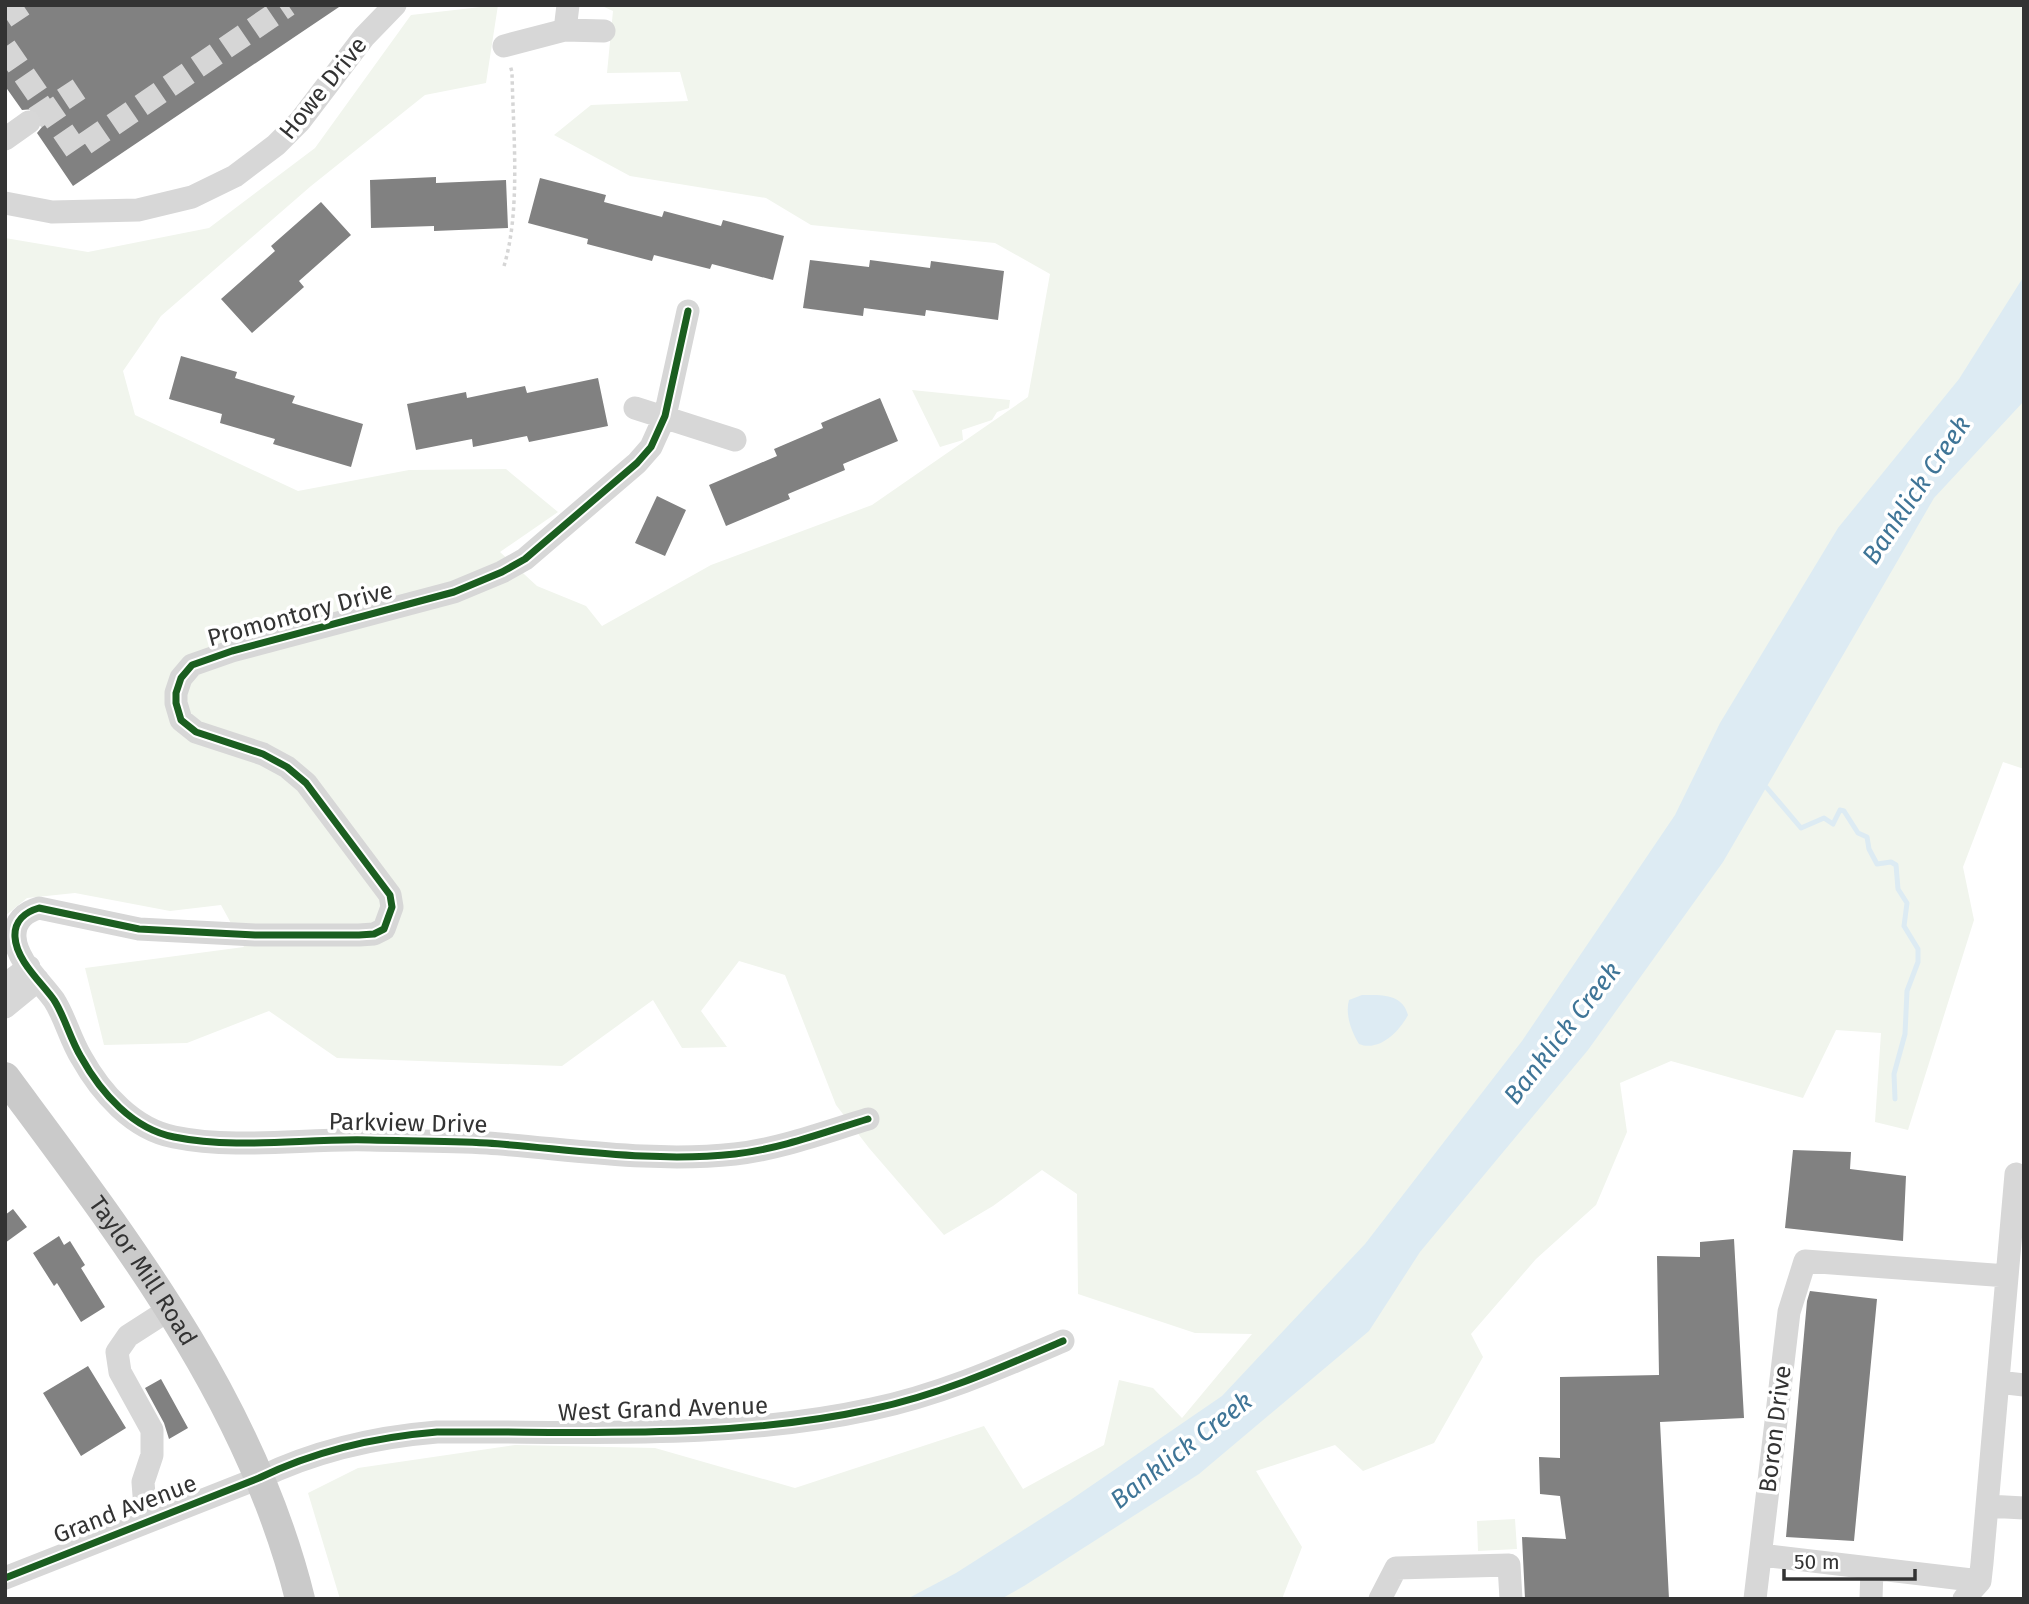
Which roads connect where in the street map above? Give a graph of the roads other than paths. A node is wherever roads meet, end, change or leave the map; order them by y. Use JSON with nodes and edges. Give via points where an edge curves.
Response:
{"nodes":[{"id":1,"x":395,"y":5,"type":"edge"},
{"id":2,"x":568,"y":5,"type":"edge"},
{"id":3,"x":565,"y":30,"type":"junction"},
{"id":4,"x":604,"y":31,"type":"dead end"},
{"id":5,"x":504,"y":46,"type":"road end"},
{"id":6,"x":29,"y":122,"type":"tunnel mouth"},
{"id":7,"x":5,"y":139,"type":"edge"},
{"id":8,"x":5,"y":203,"type":"edge"},
{"id":9,"x":688,"y":311,"type":"dead end"},
{"id":10,"x":635,"y":408,"type":"dead end"},
{"id":11,"x":665,"y":416,"type":"junction"},
{"id":12,"x":735,"y":440,"type":"dead end"},
{"id":13,"x":34,"y":973,"type":"junction"},
{"id":14,"x":5,"y":985,"type":"edge"},
{"id":15,"x":5,"y":1007,"type":"edge"},
{"id":16,"x":5,"y":1077,"type":"edge"},
{"id":17,"x":869,"y":1119,"type":"dead end"},
{"id":18,"x":2016,"y":1174,"type":"dead end"},
{"id":19,"x":2007,"y":1276,"type":"junction"},
{"id":20,"x":170,"y":1308,"type":"junction"},
{"id":21,"x":1063,"y":1341,"type":"dead end"},
{"id":22,"x":1998,"y":1382,"type":"junction"},
{"id":23,"x":2024,"y":1385,"type":"edge"},
{"id":24,"x":259,"y":1478,"type":"junction"},
{"id":25,"x":1987,"y":1506,"type":"junction"},
{"id":26,"x":2024,"y":1508,"type":"edge"},
{"id":27,"x":146,"y":1521,"type":"junction"},
{"id":28,"x":1761,"y":1555,"type":"junction"},
{"id":29,"x":1872,"y":1569,"type":"junction"},
{"id":30,"x":5,"y":1578,"type":"edge"},
{"id":31,"x":1980,"y":1581,"type":"junction"},
{"id":32,"x":300,"y":1599,"type":"edge"},
{"id":33,"x":1380,"y":1599,"type":"edge"},
{"id":34,"x":1510,"y":1599,"type":"edge"},
{"id":35,"x":1755,"y":1599,"type":"edge"},
{"id":36,"x":1871,"y":1599,"type":"edge"},
{"id":37,"x":1964,"y":1599,"type":"edge"}],
"edges":[{"from":1,"to":8,"type":"street","name":"Howe Drive","via":[[364,37],[300,121],[235,176],[192,197],[138,209],[52,212]]},
{"from":2,"to":3,"type":"street"},
{"from":3,"to":4,"type":"street"},
{"from":3,"to":5,"type":"street"},
{"from":6,"to":7,"type":"street"},
{"from":9,"to":11,"type":"street","name":"Promontory Drive"},
{"from":10,"to":11,"type":"street"},
{"from":11,"to":12,"type":"street"},
{"from":11,"to":13,"type":"street","name":"Promontory Drive","via":[[651,447],[637,463],[525,559],[502,572],[454,592],[232,651],[192,665],[181,678],[176,703],[181,720],[196,733],[263,754],[306,783],[390,895],[392,907],[384,929],[359,936],[139,929],[40,908],[29,911],[16,928],[17,948]]},
{"from":13,"to":14,"type":"street"},
{"from":13,"to":15,"type":"street"},
{"from":13,"to":17,"type":"street","name":"Parkview Drive","via":[[56,1003],[80,1057],[112,1100],[147,1129],[173,1137],[214,1143],[487,1143],[680,1158],[738,1154]]},
{"from":16,"to":20,"type":"main road","name":"Taylor Mill Road"},
{"from":18,"to":19,"type":"street"},
{"from":19,"to":22,"type":"street"},
{"from":19,"to":28,"type":"street","name":"Boron Drive","via":[[1805,1261],[1789,1312]]},
{"from":20,"to":24,"type":"main road","name":"Taylor Mill Road","via":[[211,1375]]},
{"from":20,"to":27,"type":"street","via":[[128,1336],[117,1352],[120,1371],[152,1430],[152,1455],[142,1495]]},
{"from":21,"to":24,"type":"street","name":"West Grand Avenue","via":[[963,1384],[874,1409],[800,1423],[721,1430],[396,1435],[290,1463]]},
{"from":22,"to":23,"type":"street"},
{"from":22,"to":25,"type":"street"},
{"from":24,"to":27,"type":"street","name":"Grand Avenue"},
{"from":24,"to":32,"type":"main road","name":"Taylor Mill Road"},
{"from":25,"to":26,"type":"street"},
{"from":25,"to":31,"type":"street"},
{"from":27,"to":30,"type":"street","name":"Grand Avenue"},
{"from":28,"to":29,"type":"street"},
{"from":28,"to":35,"type":"street","name":"Boron Drive"},
{"from":29,"to":31,"type":"street"},
{"from":29,"to":36,"type":"street"},
{"from":31,"to":37,"type":"street"},
{"from":33,"to":34,"type":"street","via":[[1396,1568],[1509,1565]]}]}
